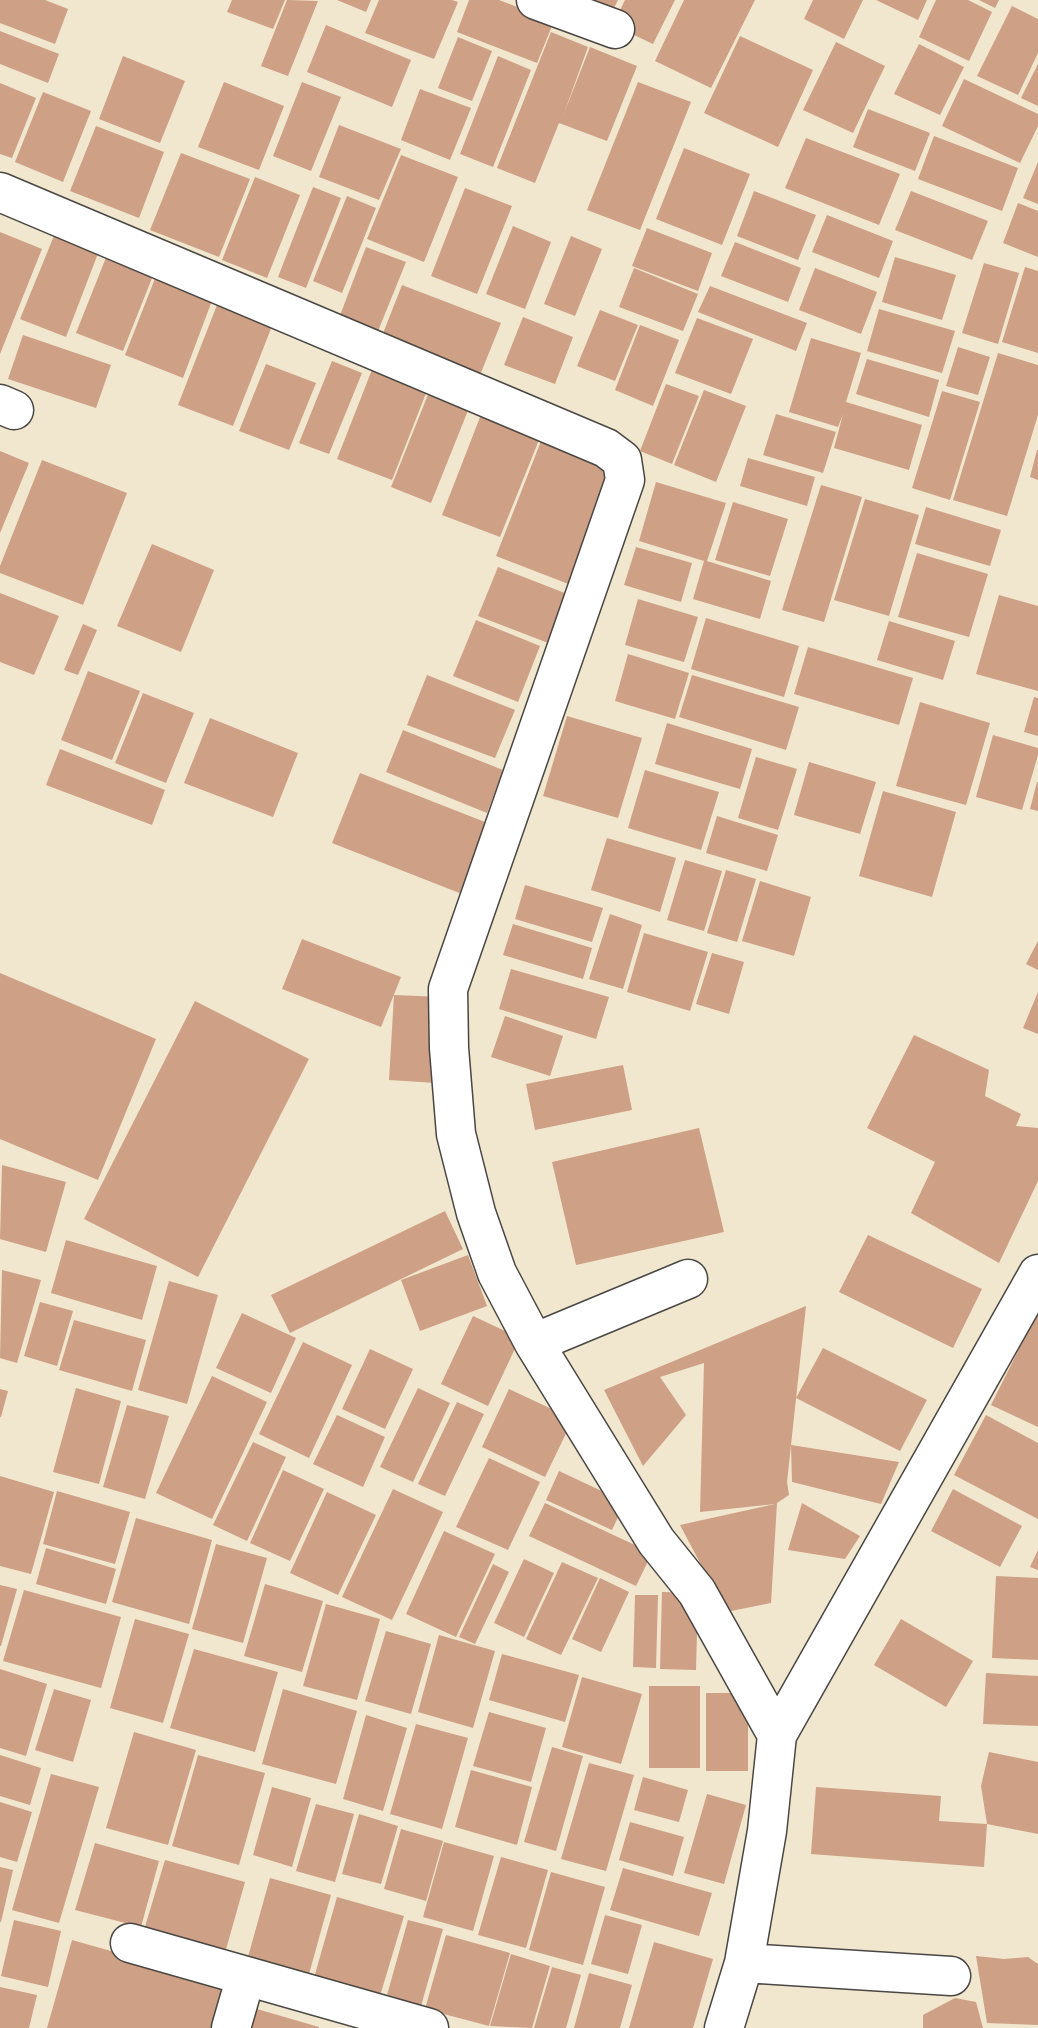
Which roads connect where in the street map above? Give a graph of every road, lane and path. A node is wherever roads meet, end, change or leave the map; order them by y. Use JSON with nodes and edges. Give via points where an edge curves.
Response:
{"nodes":[{"id":1,"x":536,"y":0,"type":"edge"},
{"id":2,"x":614,"y":29,"type":"dead end"},
{"id":3,"x":0,"y":192,"type":"edge"},
{"id":4,"x":688,"y":1279,"type":"dead end"},
{"id":5,"x":1036,"y":1281,"type":"edge"},
{"id":6,"x":534,"y":1343,"type":"junction"},
{"id":7,"x":777,"y":1735,"type":"junction"},
{"id":8,"x":130,"y":1943,"type":"dead end"},
{"id":9,"x":744,"y":1963,"type":"junction"},
{"id":10,"x":246,"y":1976,"type":"junction"},
{"id":11,"x":951,"y":1976,"type":"dead end"},
{"id":12,"x":231,"y":2028,"type":"edge"},
{"id":13,"x":429,"y":2028,"type":"edge"},
{"id":14,"x":724,"y":2028,"type":"edge"}],
"edges":[{"from":1,"to":2,"type":"street"},
{"from":3,"to":6,"type":"street","via":[[606,448],[622,460],[625,480],[449,989],[456,1134],[475,1213],[497,1273]]},
{"from":4,"to":6,"type":"street"},
{"from":5,"to":7,"type":"street"},
{"from":6,"to":7,"type":"street","via":[[656,1541],[697,1592]]},
{"from":7,"to":9,"type":"street"},
{"from":8,"to":10,"type":"street"},
{"from":9,"to":11,"type":"street"},
{"from":9,"to":14,"type":"street"},
{"from":10,"to":12,"type":"street"},
{"from":10,"to":13,"type":"street"}]}
